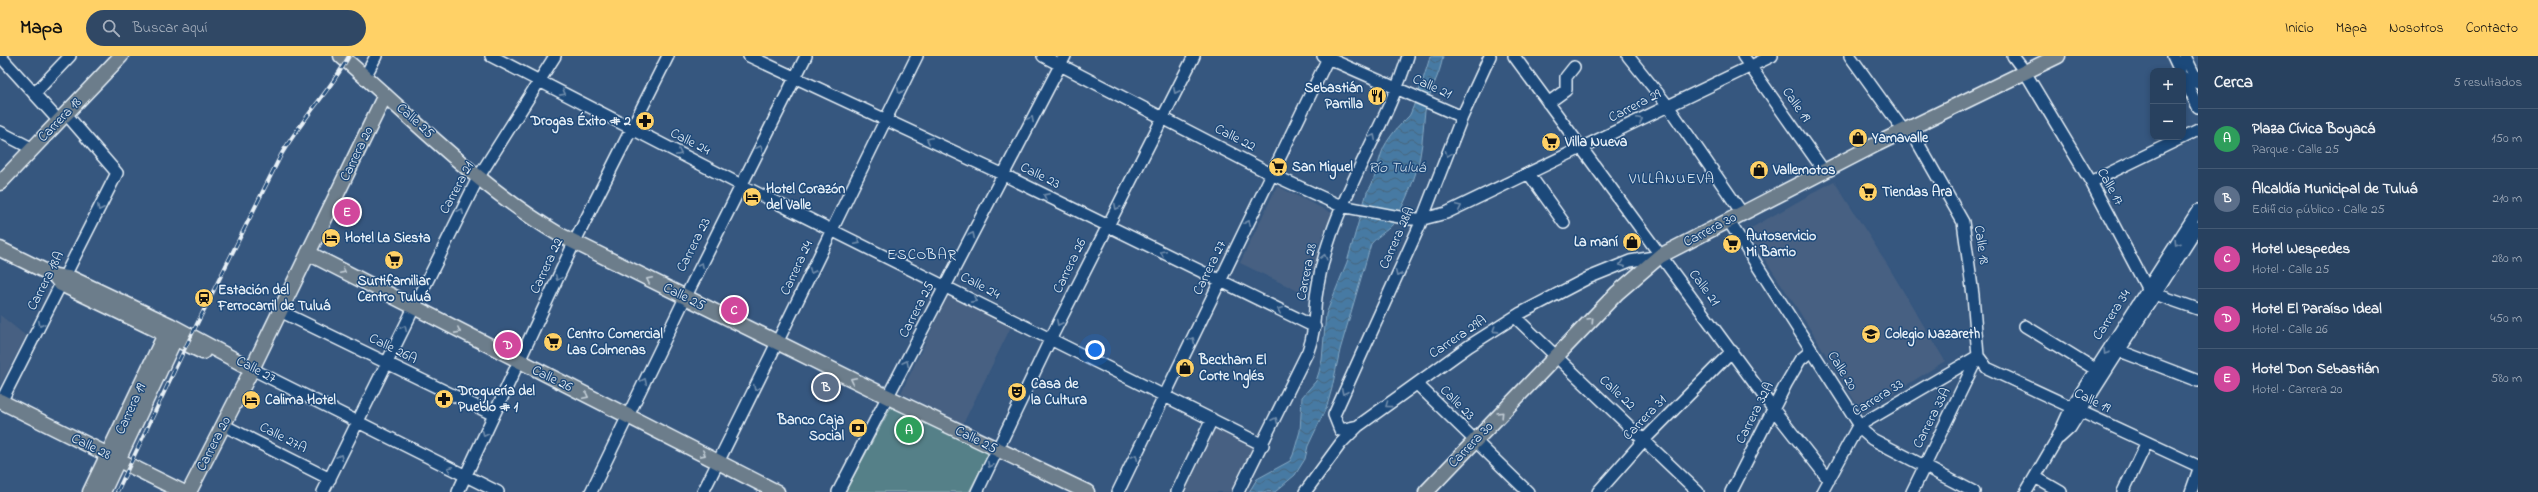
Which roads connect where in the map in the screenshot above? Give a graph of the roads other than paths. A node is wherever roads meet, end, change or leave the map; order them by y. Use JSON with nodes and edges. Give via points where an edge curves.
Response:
{"nodes":[{"id":1,"x":0,"y":56,"type":"edge"},
{"id":2,"x":70,"y":56,"type":"edge"},
{"id":3,"x":120,"y":56,"type":"edge"},
{"id":4,"x":341,"y":56,"type":"edge"},
{"id":5,"x":376,"y":56,"type":"edge"},
{"id":6,"x":491,"y":56,"type":"edge"},
{"id":7,"x":555,"y":56,"type":"edge"},
{"id":8,"x":668,"y":56,"type":"edge"},
{"id":9,"x":749,"y":56,"type":"edge"},
{"id":10,"x":806,"y":56,"type":"edge"},
{"id":11,"x":917,"y":56,"type":"edge"},
{"id":12,"x":1043,"y":56,"type":"edge"},
{"id":13,"x":1194,"y":56,"type":"edge"},
{"id":14,"x":1408,"y":56,"type":"edge"},
{"id":15,"x":1490,"y":56,"type":"edge"},
{"id":16,"x":1514,"y":56,"type":"edge"},
{"id":17,"x":1628,"y":56,"type":"edge"},
{"id":18,"x":1743,"y":56,"type":"edge"},
{"id":19,"x":1772,"y":56,"type":"edge"},
{"id":20,"x":1850,"y":56,"type":"edge"},
{"id":21,"x":2012,"y":56,"type":"edge"},
{"id":22,"x":2058,"y":56,"type":"edge"},
{"id":23,"x":2173,"y":56,"type":"edge"},
{"id":24,"x":2185,"y":56,"type":"edge"},
{"id":25,"x":1327,"y":57,"type":"edge"},
{"id":26,"x":1062,"y":60,"type":"edge"},
{"id":27,"x":1574,"y":67,"type":"dead end"},
{"id":28,"x":1751,"y":67,"type":"junction"},
{"id":29,"x":2179,"y":68,"type":"edge"},
{"id":30,"x":2025,"y":72,"type":"junction"},
{"id":31,"x":365,"y":77,"type":"junction"},
{"id":32,"x":795,"y":79,"type":"junction"},
{"id":33,"x":540,"y":80,"type":"junction"},
{"id":34,"x":2186,"y":83,"type":"edge"},
{"id":35,"x":2198,"y":83,"type":"edge"},
{"id":36,"x":1398,"y":89,"type":"junction"},
{"id":37,"x":34,"y":94,"type":"junction"},
{"id":38,"x":386,"y":95,"type":"junction"},
{"id":39,"x":1548,"y":103,"type":"junction"},
{"id":40,"x":1668,"y":106,"type":"junction"},
{"id":41,"x":2198,"y":107,"type":"edge"},
{"id":42,"x":1462,"y":117,"type":"junction"},
{"id":43,"x":62,"y":118,"type":"junction"},
{"id":44,"x":1162,"y":118,"type":"junction"},
{"id":45,"x":885,"y":120,"type":"junction"},
{"id":46,"x":631,"y":129,"type":"junction"},
{"id":47,"x":1907,"y":130,"type":"junction"},
{"id":48,"x":2198,"y":130,"type":"edge"},
{"id":49,"x":0,"y":132,"type":"edge"},
{"id":50,"x":33,"y":148,"type":"junction"},
{"id":51,"x":1582,"y":149,"type":"junction"},
{"id":52,"x":1824,"y":171,"type":"junction"},
{"id":53,"x":1002,"y":174,"type":"junction"},
{"id":54,"x":1271,"y":174,"type":"junction"},
{"id":55,"x":1529,"y":174,"type":"junction"},
{"id":56,"x":478,"y":178,"type":"junction"},
{"id":57,"x":2091,"y":182,"type":"junction"},
{"id":58,"x":0,"y":183,"type":"edge"},
{"id":59,"x":741,"y":185,"type":"junction"},
{"id":60,"x":1341,"y":206,"type":"junction"},
{"id":61,"x":2198,"y":210,"type":"edge"},
{"id":62,"x":1742,"y":213,"type":"junction"},
{"id":63,"x":1422,"y":219,"type":"junction"},
{"id":64,"x":1728,"y":220,"type":"junction"},
{"id":65,"x":1564,"y":223,"type":"dead end"},
{"id":66,"x":1107,"y":226,"type":"junction"},
{"id":67,"x":2198,"y":227,"type":"edge"},
{"id":68,"x":831,"y":229,"type":"junction"},
{"id":69,"x":574,"y":243,"type":"junction"},
{"id":70,"x":0,"y":248,"type":"edge"},
{"id":71,"x":308,"y":253,"type":"junction"},
{"id":72,"x":1660,"y":256,"type":"junction"},
{"id":73,"x":60,"y":279,"type":"junction"},
{"id":74,"x":1221,"y":281,"type":"junction"},
{"id":75,"x":946,"y":286,"type":"junction"},
{"id":76,"x":2151,"y":291,"type":"junction"},
{"id":77,"x":685,"y":298,"type":"junction"},
{"id":78,"x":414,"y":308,"type":"junction"},
{"id":79,"x":2198,"y":309,"type":"edge"},
{"id":80,"x":280,"y":311,"type":"junction"},
{"id":81,"x":1515,"y":317,"type":"junction"},
{"id":82,"x":2025,"y":326,"type":"dead end"},
{"id":83,"x":1315,"y":327,"type":"junction"},
{"id":84,"x":173,"y":331,"type":"junction"},
{"id":85,"x":1050,"y":340,"type":"junction"},
{"id":86,"x":778,"y":343,"type":"junction"},
{"id":87,"x":1732,"y":351,"type":"junction"},
{"id":88,"x":1811,"y":351,"type":"junction"},
{"id":89,"x":2120,"y":351,"type":"junction"},
{"id":90,"x":1978,"y":356,"type":"junction"},
{"id":91,"x":1556,"y":357,"type":"junction"},
{"id":92,"x":387,"y":363,"type":"junction"},
{"id":93,"x":519,"y":363,"type":"junction"},
{"id":94,"x":2095,"y":369,"type":"junction"},
{"id":95,"x":251,"y":372,"type":"junction"},
{"id":96,"x":2198,"y":381,"type":"edge"},
{"id":97,"x":1417,"y":384,"type":"junction"},
{"id":98,"x":1164,"y":395,"type":"junction"},
{"id":99,"x":888,"y":397,"type":"junction"},
{"id":100,"x":1,"y":402,"type":"edge"},
{"id":101,"x":1774,"y":410,"type":"junction"},
{"id":102,"x":2076,"y":410,"type":"junction"},
{"id":103,"x":494,"y":415,"type":"junction"},
{"id":104,"x":627,"y":416,"type":"junction"},
{"id":105,"x":1212,"y":419,"type":"junction"},
{"id":106,"x":357,"y":422,"type":"junction"},
{"id":107,"x":223,"y":425,"type":"junction"},
{"id":108,"x":1358,"y":426,"type":"junction"},
{"id":109,"x":1858,"y":426,"type":"junction"},
{"id":110,"x":1644,"y":440,"type":"junction"},
{"id":111,"x":1474,"y":442,"type":"junction"},
{"id":112,"x":2146,"y":444,"type":"junction"},
{"id":113,"x":1263,"y":445,"type":"junction"},
{"id":114,"x":998,"y":450,"type":"junction"},
{"id":115,"x":113,"y":458,"type":"junction"},
{"id":116,"x":718,"y":462,"type":"junction"},
{"id":117,"x":1924,"y":466,"type":"junction"},
{"id":118,"x":2198,"y":466,"type":"edge"},
{"id":119,"x":2198,"y":472,"type":"edge"},
{"id":120,"x":465,"y":476,"type":"junction"},
{"id":121,"x":2035,"y":477,"type":"junction"},
{"id":122,"x":330,"y":479,"type":"junction"},
{"id":123,"x":1828,"y":480,"type":"junction"},
{"id":124,"x":90,"y":492,"type":"edge"},
{"id":125,"x":103,"y":492,"type":"edge"},
{"id":126,"x":183,"y":492,"type":"edge"},
{"id":127,"x":189,"y":492,"type":"edge"},
{"id":128,"x":323,"y":492,"type":"edge"},
{"id":129,"x":458,"y":492,"type":"edge"},
{"id":130,"x":498,"y":492,"type":"edge"},
{"id":131,"x":591,"y":492,"type":"edge"},
{"id":132,"x":703,"y":492,"type":"edge"},
{"id":133,"x":777,"y":492,"type":"edge"},
{"id":134,"x":838,"y":492,"type":"edge"},
{"id":135,"x":977,"y":492,"type":"edge"},
{"id":136,"x":1087,"y":492,"type":"edge"},
{"id":137,"x":1118,"y":492,"type":"edge"},
{"id":138,"x":1177,"y":492,"type":"edge"},
{"id":139,"x":1238,"y":492,"type":"edge"},
{"id":140,"x":1305,"y":492,"type":"edge"},
{"id":141,"x":1426,"y":492,"type":"edge"},
{"id":142,"x":1528,"y":492,"type":"edge"},
{"id":143,"x":1598,"y":492,"type":"edge"},
{"id":144,"x":1698,"y":492,"type":"edge"},
{"id":145,"x":1731,"y":492,"type":"edge"},
{"id":146,"x":1822,"y":492,"type":"edge"},
{"id":147,"x":1912,"y":492,"type":"edge"},
{"id":148,"x":1974,"y":492,"type":"edge"},
{"id":149,"x":2026,"y":492,"type":"edge"},
{"id":150,"x":2061,"y":492,"type":"edge"},
{"id":151,"x":2123,"y":492,"type":"edge"},
{"id":152,"x":2191,"y":492,"type":"edge"}],
"edges":[{"from":1,"to":37,"type":"street"},
{"from":2,"to":37,"type":"street"},
{"from":3,"to":43,"type":"main road","name":"Carrera 18"},
{"from":4,"to":31,"type":"main road","name":"Calle 25"},
{"from":5,"to":31,"type":"street"},
{"from":6,"to":33,"type":"street","name":"Calle 24"},
{"from":7,"to":33,"type":"street","name":"Carrera 21"},
{"from":8,"to":46,"type":"street","name":"Carrera 22"},
{"from":9,"to":32,"type":"street","name":"Calle 23"},
{"from":10,"to":32,"type":"street","name":"Carrera 23"},
{"from":11,"to":45,"type":"street","name":"Carrera 24","one_way":true},
{"from":12,"to":26,"type":"street","name":"Calle 22"},
{"from":13,"to":44,"type":"street","name":"Carrera 26","one_way":true},
{"from":14,"to":36,"type":"street","name":"Carrera 28"},
{"from":15,"to":42,"type":"street","name":"Carrera 28A"},
{"from":16,"to":39,"type":"street","name":"Calle 21"},
{"from":17,"to":40,"type":"street"},
{"from":18,"to":28,"type":"street","name":"Calle 19"},
{"from":19,"to":28,"type":"street","name":"Carrera 29"},
{"from":20,"to":47,"type":"street","name":"Calle 18"},
{"from":21,"to":30,"type":"street","name":"Calle 17"},
{"from":22,"to":30,"type":"main road","name":"Carrera 30"},
{"from":23,"to":29,"type":"street"},
{"from":24,"to":35,"type":"street"},
{"from":25,"to":36,"type":"street","name":"Calle 21"},
{"from":25,"to":54,"type":"street","name":"Carrera 27"},
{"from":26,"to":44,"type":"street","name":"Calle 22"},
{"from":53,"to":26,"type":"street","name":"Carrera 25","one_way":true},
{"from":27,"to":39,"type":"street","via":[[1566,77],[1566,90]]},
{"from":28,"to":40,"type":"street","name":"Carrera 29"},
{"from":28,"to":52,"type":"street","name":"Calle 19"},
{"from":30,"to":47,"type":"main road","name":"Carrera 30"},
{"from":30,"to":57,"type":"street","name":"Calle 17"},
{"from":31,"to":38,"type":"main road","name":"Calle 25"},
{"from":32,"to":45,"type":"street","name":"Calle 23"},
{"from":59,"to":32,"type":"street","name":"Carrera 23","one_way":true},
{"from":33,"to":46,"type":"street","name":"Calle 24","one_way":true},
{"from":33,"to":56,"type":"street","name":"Carrera 21"},
{"from":34,"to":41,"type":"street"},
{"from":36,"to":42,"type":"street","name":"Calle 21"},
{"from":60,"to":36,"type":"street","name":"Carrera 28","one_way":true},
{"from":37,"to":43,"type":"street"},
{"from":38,"to":56,"type":"main road","name":"Calle 25"},
{"from":38,"to":71,"type":"main road","name":"Carrera 20"},
{"from":39,"to":51,"type":"street","name":"Calle 21"},
{"from":51,"to":40,"type":"street","name":"Carrera 29","one_way":true},
{"from":40,"to":62,"type":"street"},
{"from":42,"to":63,"type":"street","name":"Carrera 28A","one_way":true},
{"from":43,"to":50,"type":"main road","name":"Carrera 18"},
{"from":43,"to":73,"type":"street","name":"Carrera 18A","one_way":true,"via":[[118,173]]},
{"from":44,"to":54,"type":"street","name":"Calle 22"},
{"from":44,"to":66,"type":"street","name":"Carrera 26","one_way":true},
{"from":53,"to":45,"type":"street","name":"Calle 23","one_way":true},
{"from":45,"to":68,"type":"street","name":"Carrera 24"},
{"from":46,"to":59,"type":"street","name":"Calle 24","one_way":true},
{"from":46,"to":69,"type":"street","name":"Carrera 22"},
{"from":47,"to":52,"type":"main road","name":"Carrera 30"},
{"from":47,"to":90,"type":"street","name":"Calle 18","via":[[1963,222]]},
{"from":48,"to":57,"type":"street"},
{"from":49,"to":50,"type":"street"},
{"from":50,"to":58,"type":"main road","name":"Carrera 18"},
{"from":51,"to":55,"type":"street","name":"Carrera 29"},
{"from":51,"to":72,"type":"street","name":"Calle 21"},
{"from":52,"to":62,"type":"main road","name":"Carrera 30"},
{"from":66,"to":53,"type":"street","name":"Calle 23","one_way":true},
{"from":75,"to":53,"type":"street","name":"Carrera 25","one_way":true},
{"from":54,"to":60,"type":"street","name":"Calle 22"},
{"from":74,"to":54,"type":"street","name":"Carrera 27","one_way":true},
{"from":63,"to":55,"type":"street","name":"Carrera 29","one_way":true,"via":[[1446,213]]},
{"from":55,"to":65,"type":"street"},
{"from":56,"to":69,"type":"main road","name":"Calle 25","via":[[532,219]]},
{"from":78,"to":56,"type":"street","name":"Carrera 21","one_way":true},
{"from":57,"to":76,"type":"street","name":"Calle 17"},
{"from":59,"to":68,"type":"street","name":"Calle 24"},
{"from":77,"to":59,"type":"street","name":"Carrera 23","one_way":true},
{"from":60,"to":63,"type":"street","name":"Calle 22","via":[[1401,218]]},
{"from":83,"to":60,"type":"street","name":"Carrera 28","one_way":true,"via":[[1319,277]]},
{"from":61,"to":76,"type":"street","name":"Carrera 34","one_way":true},
{"from":62,"to":64,"type":"main road","name":"Carrera 30"},
{"from":63,"to":108,"type":"street","name":"Carrera 28A","one_way":true,"via":[[1334,415],[1340,430]]},
{"from":64,"to":72,"type":"main road","name":"Carrera 30"},
{"from":64,"to":88,"type":"street","name":"Calle 20"},
{"from":74,"to":66,"type":"street","name":"Calle 23","one_way":true},
{"from":66,"to":85,"type":"street","name":"Carrera 26","one_way":true},
{"from":67,"to":76,"type":"street","name":"Carrera 34"},
{"from":68,"to":75,"type":"street","name":"Calle 24","one_way":true},
{"from":68,"to":86,"type":"street","name":"Carrera 24","one_way":true},
{"from":77,"to":69,"type":"main road","name":"Calle 25","one_way":true},
{"from":69,"to":93,"type":"street","name":"Carrera 22","one_way":true},
{"from":70,"to":73,"type":"main road","name":"Calle 27"},
{"from":71,"to":78,"type":"main road","name":"Calle 26","one_way":true},
{"from":71,"to":80,"type":"main road","name":"Carrera 20"},
{"from":72,"to":81,"type":"street","name":"Carrera 29A","one_way":true,"via":[[1630,260],[1588,278]]},
{"from":72,"to":87,"type":"street","name":"Calle 21"},
{"from":91,"to":72,"type":"main road","name":"Carrera 30","one_way":true,"via":[[1617,294]]},
{"from":73,"to":84,"type":"main road","name":"Calle 27","via":[[73,279]]},
{"from":73,"to":100,"type":"street","name":"Carrera 18A","one_way":true},
{"from":83,"to":74,"type":"street","name":"Calle 23","one_way":true},
{"from":98,"to":74,"type":"street","name":"Carrera 27","one_way":true},
{"from":75,"to":85,"type":"street","name":"Calle 24","one_way":true},
{"from":99,"to":75,"type":"street","name":"Carrera 25","one_way":true},
{"from":76,"to":79,"type":"street"},
{"from":76,"to":89,"type":"street","name":"Carrera 34"},
{"from":76,"to":94,"type":"street","name":"Carrera 34","one_way":true},
{"from":77,"to":86,"type":"main road","name":"Calle 25"},
{"from":104,"to":77,"type":"street","name":"Carrera 23","one_way":true},
{"from":92,"to":78,"type":"street","name":"Carrera 21","one_way":true},
{"from":78,"to":93,"type":"main road","name":"Calle 26","one_way":true},
{"from":80,"to":92,"type":"street","name":"Calle 26A"},
{"from":80,"to":95,"type":"main road","name":"Carrera 20"},
{"from":81,"to":91,"type":"street","name":"Calle 22"},
{"from":81,"to":97,"type":"street","name":"Carrera 29A","one_way":true},
{"from":82,"to":94,"type":"street"},
{"from":113,"to":83,"type":"street","name":"Carrera 28","one_way":true,"via":[[1308,351]]},
{"from":84,"to":95,"type":"main road","name":"Calle 27"},
{"from":84,"to":115,"type":"main road","name":"Carrera 19"},
{"from":85,"to":98,"type":"street","name":"Calle 24"},
{"from":85,"to":114,"type":"street","name":"Carrera 26"},
{"from":99,"to":86,"type":"main road","name":"Calle 25","one_way":true},
{"from":86,"to":116,"type":"street","name":"Carrera 24","one_way":true},
{"from":87,"to":101,"type":"street","name":"Calle 21"},
{"from":87,"to":110,"type":"street","name":"Carrera 31"},
{"from":88,"to":101,"type":"street","name":"Carrera 32A","via":[[1800,360]]},
{"from":88,"to":109,"type":"street","name":"Calle 20"},
{"from":89,"to":96,"type":"street"},
{"from":89,"to":102,"type":"street","name":"Carrera 34"},
{"from":90,"to":102,"type":"street","name":"Calle 19","via":[[1987,368]]},
{"from":90,"to":109,"type":"street","name":"Carrera 33"},
{"from":90,"to":117,"type":"street","name":"Carrera 33A"},
{"from":91,"to":110,"type":"street","name":"Calle 22"},
{"from":111,"to":91,"type":"main road","name":"Carrera 30","one_way":true},
{"from":92,"to":103,"type":"street","name":"Calle 26A"},
{"from":92,"to":106,"type":"street","name":"Carrera 21"},
{"from":93,"to":103,"type":"street","name":"Carrera 22"},
{"from":93,"to":104,"type":"main road","name":"Calle 26","one_way":true},
{"from":94,"to":102,"type":"street","name":"Carrera 34"},
{"from":95,"to":106,"type":"street","name":"Calle 27"},
{"from":95,"to":107,"type":"main road","name":"Carrera 20"},
{"from":97,"to":108,"type":"street","name":"Carrera 29A","one_way":true},
{"from":97,"to":111,"type":"street","name":"Calle 23"},
{"from":98,"to":105,"type":"street","name":"Calle 24"},
{"from":137,"to":98,"type":"street","name":"Carrera 27","one_way":true},
{"from":99,"to":114,"type":"main road","name":"Calle 25"},
{"from":99,"to":134,"type":"street","name":"Carrera 25"},
{"from":100,"to":115,"type":"main road","name":"Calle 28"},
{"from":101,"to":123,"type":"street","name":"Calle 21"},
{"from":101,"to":145,"type":"street","name":"Carrera 32A"},
{"from":102,"to":112,"type":"street","name":"Calle 19"},
{"from":102,"to":121,"type":"street","name":"Carrera 34","via":[[2070,428],[2057,440]]},
{"from":103,"to":120,"type":"street","name":"Carrera 22","one_way":true},
{"from":104,"to":116,"type":"main road","name":"Calle 26","one_way":true},
{"from":104,"to":131,"type":"street","name":"Carrera 23"},
{"from":105,"to":113,"type":"street","name":"Calle 24"},
{"from":105,"to":138,"type":"street"},
{"from":120,"to":106,"type":"street","name":"Calle 27","one_way":true},
{"from":122,"to":106,"type":"street","name":"Carrera 21","one_way":true},
{"from":107,"to":122,"type":"street","name":"Calle 27A"},
{"from":107,"to":127,"type":"main road","name":"Carrera 20"},
{"from":108,"to":140,"type":"street","name":"Carrera 29A","via":[[1341,443]]},
{"from":109,"to":117,"type":"street","name":"Calle 20","via":[[1872,439]]},
{"from":109,"to":123,"type":"street","name":"Carrera 33"},
{"from":110,"to":143,"type":"street","name":"Carrera 31"},
{"from":110,"to":144,"type":"street","name":"Calle 22"},
{"from":111,"to":141,"type":"main road","name":"Carrera 30"},
{"from":111,"to":142,"type":"street","name":"Calle 23"},
{"from":112,"to":118,"type":"street","name":"Calle 19"},
{"from":112,"to":151,"type":"street"},
{"from":113,"to":139,"type":"street","name":"Carrera 28"},
{"from":114,"to":135,"type":"street","name":"Carrera 26","one_way":true},
{"from":114,"to":136,"type":"main road","name":"Calle 25"},
{"from":115,"to":124,"type":"main road","name":"Carrera 19"},
{"from":115,"to":125,"type":"main road","name":"Carrera 19"},
{"from":115,"to":126,"type":"main road","name":"Calle 28"},
{"from":116,"to":132,"type":"street","name":"Carrera 24"},
{"from":116,"to":133,"type":"main road","name":"Calle 26"},
{"from":117,"to":147,"type":"street","name":"Carrera 33A"},
{"from":117,"to":148,"type":"street","name":"Calle 20"},
{"from":119,"to":152,"type":"street"},
{"from":120,"to":129,"type":"street","name":"Carrera 22"},
{"from":120,"to":130,"type":"street","name":"Calle 27"},
{"from":121,"to":149,"type":"street","name":"Carrera 34"},
{"from":121,"to":150,"type":"street"},
{"from":122,"to":128,"type":"street","name":"Carrera 21"},
{"from":123,"to":146,"type":"street","name":"Carrera 33"}]}
